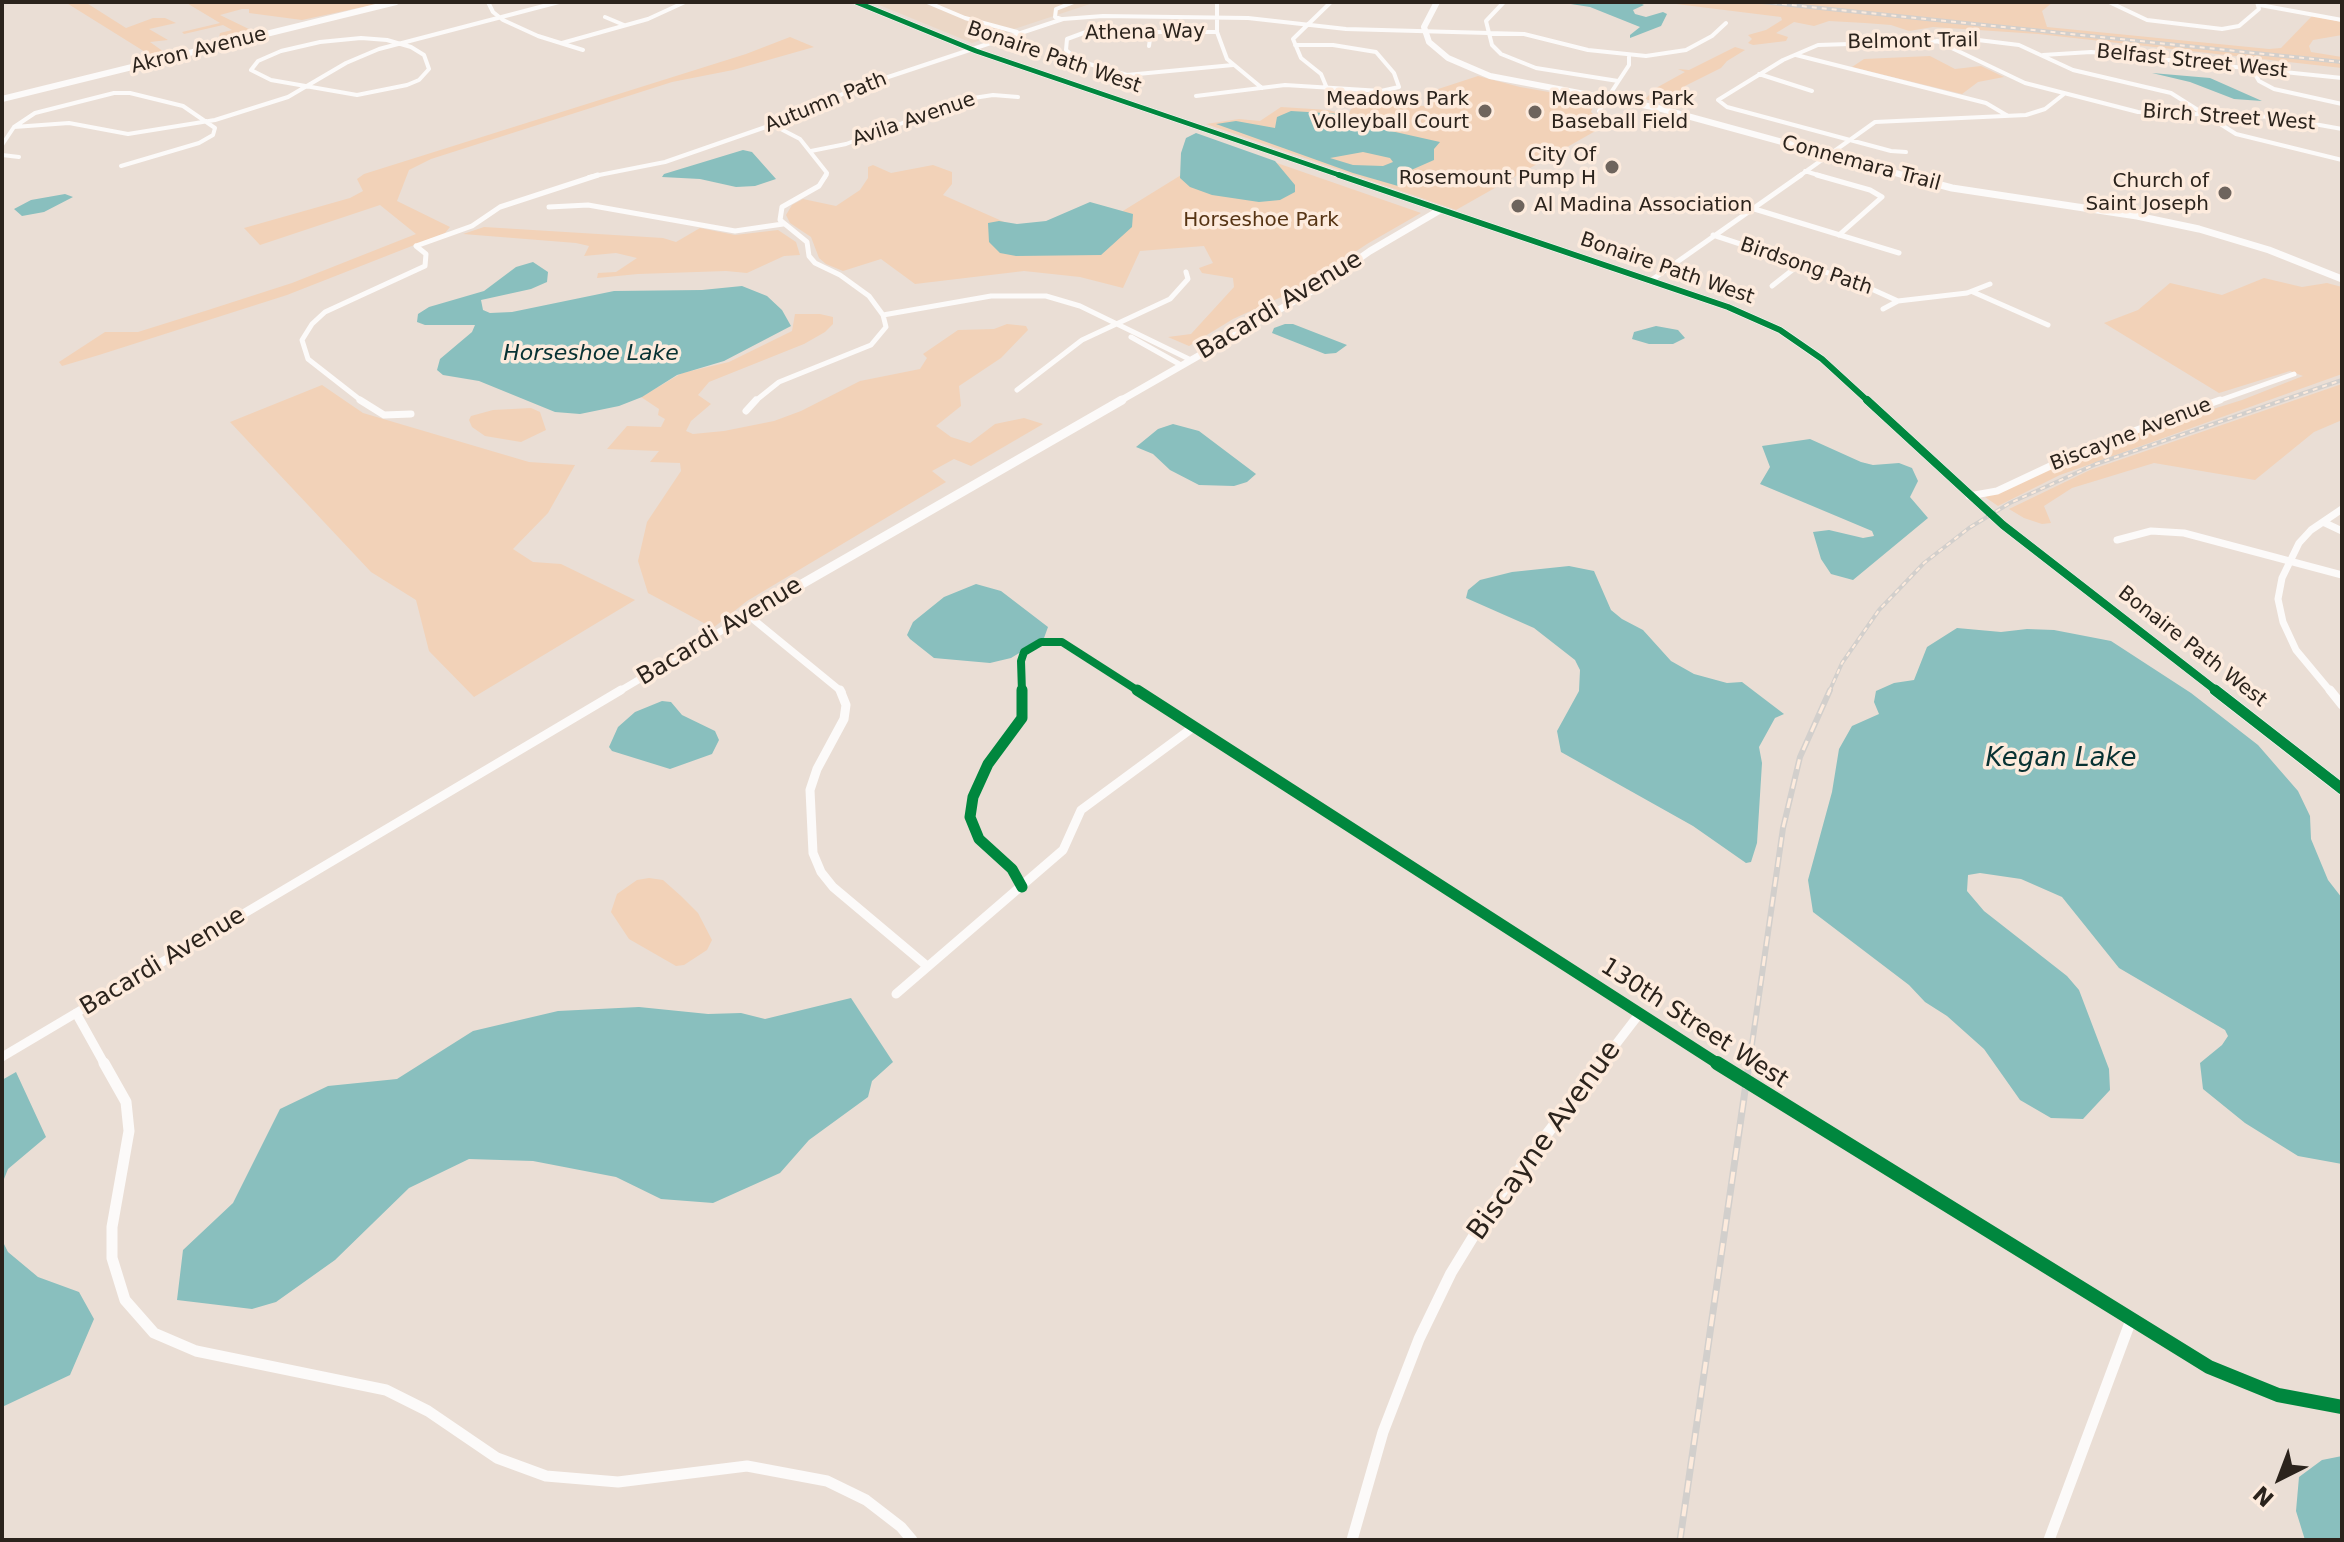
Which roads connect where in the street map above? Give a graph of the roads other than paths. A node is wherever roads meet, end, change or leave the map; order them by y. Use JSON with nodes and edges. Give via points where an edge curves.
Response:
{"nodes":[{"id":1,"x":396,"y":2,"type":"edge"},
{"id":2,"x":488,"y":2,"type":"edge"},
{"id":3,"x":559,"y":2,"type":"edge"},
{"id":4,"x":685,"y":2,"type":"edge"},
{"id":5,"x":720,"y":2,"type":"edge"},
{"id":6,"x":738,"y":2,"type":"edge"},
{"id":7,"x":856,"y":2,"type":"edge"},
{"id":8,"x":927,"y":2,"type":"edge"},
{"id":9,"x":1074,"y":2,"type":"edge"},
{"id":10,"x":1217,"y":2,"type":"edge"},
{"id":11,"x":1331,"y":2,"type":"edge"},
{"id":12,"x":1437,"y":2,"type":"edge"},
{"id":13,"x":1504,"y":2,"type":"edge"},
{"id":14,"x":2109,"y":2,"type":"edge"},
{"id":15,"x":2302,"y":2,"type":"edge"},
{"id":16,"x":2258,"y":4,"type":"edge"},
{"id":17,"x":2293,"y":10,"type":"junction"},
{"id":18,"x":605,"y":17,"type":"dead end"},
{"id":19,"x":1217,"y":17,"type":"junction"},
{"id":20,"x":499,"y":18,"type":"junction"},
{"id":21,"x":1061,"y":20,"type":"junction"},
{"id":22,"x":2342,"y":20,"type":"edge"},
{"id":23,"x":1726,"y":23,"type":"dead end"},
{"id":24,"x":1306,"y":25,"type":"junction"},
{"id":25,"x":625,"y":26,"type":"junction"},
{"id":26,"x":1151,"y":32,"type":"junction"},
{"id":27,"x":1217,"y":32,"type":"junction"},
{"id":28,"x":1424,"y":32,"type":"junction"},
{"id":29,"x":1018,"y":33,"type":"junction"},
{"id":30,"x":1489,"y":33,"type":"junction"},
{"id":31,"x":1936,"y":40,"type":"junction"},
{"id":32,"x":398,"y":43,"type":"junction"},
{"id":33,"x":562,"y":43,"type":"junction"},
{"id":34,"x":1295,"y":45,"type":"junction"},
{"id":35,"x":1149,"y":46,"type":"dead end"},
{"id":36,"x":971,"y":49,"type":"junction"},
{"id":37,"x":583,"y":50,"type":"dead end"},
{"id":38,"x":1795,"y":55,"type":"junction"},
{"id":39,"x":2042,"y":55,"type":"junction"},
{"id":40,"x":1629,"y":56,"type":"junction"},
{"id":41,"x":1233,"y":65,"type":"junction"},
{"id":42,"x":2252,"y":69,"type":"junction"},
{"id":43,"x":1759,"y":74,"type":"junction"},
{"id":44,"x":2342,"y":78,"type":"edge"},
{"id":45,"x":1618,"y":81,"type":"junction"},
{"id":46,"x":1326,"y":86,"type":"junction"},
{"id":47,"x":308,"y":87,"type":"junction"},
{"id":48,"x":1262,"y":88,"type":"junction"},
{"id":49,"x":1812,"y":91,"type":"dead end"},
{"id":50,"x":2064,"y":94,"type":"junction"},
{"id":51,"x":1196,"y":96,"type":"dead end"},
{"id":52,"x":1018,"y":97,"type":"dead end"},
{"id":53,"x":1607,"y":98,"type":"junction"},
{"id":54,"x":2,"y":99,"type":"edge"},
{"id":55,"x":2342,"y":104,"type":"edge"},
{"id":56,"x":2208,"y":115,"type":"junction"},
{"id":57,"x":2009,"y":116,"type":"junction"},
{"id":58,"x":208,"y":121,"type":"junction"},
{"id":59,"x":773,"y":125,"type":"junction"},
{"id":60,"x":14,"y":127,"type":"junction"},
{"id":61,"x":1628,"y":128,"type":"dead end"},
{"id":62,"x":2342,"y":129,"type":"edge"},
{"id":63,"x":1849,"y":140,"type":"junction"},
{"id":64,"x":2,"y":145,"type":"edge"},
{"id":65,"x":811,"y":151,"type":"junction"},
{"id":66,"x":1906,"y":152,"type":"dead end"},
{"id":67,"x":2,"y":155,"type":"edge"},
{"id":68,"x":1828,"y":155,"type":"junction"},
{"id":69,"x":19,"y":157,"type":"dead end"},
{"id":70,"x":2342,"y":160,"type":"edge"},
{"id":71,"x":121,"y":166,"type":"dead end"},
{"id":72,"x":1805,"y":171,"type":"junction"},
{"id":73,"x":1715,"y":197,"type":"dead end"},
{"id":74,"x":549,"y":207,"type":"dead end"},
{"id":75,"x":1753,"y":209,"type":"junction"},
{"id":76,"x":1440,"y":210,"type":"junction"},
{"id":77,"x":783,"y":224,"type":"junction"},
{"id":78,"x":1713,"y":235,"type":"junction"},
{"id":79,"x":1839,"y":235,"type":"junction"},
{"id":80,"x":1899,"y":253,"type":"dead end"},
{"id":81,"x":1800,"y":264,"type":"junction"},
{"id":82,"x":1186,"y":272,"type":"dead end"},
{"id":83,"x":2342,"y":272,"type":"edge"},
{"id":84,"x":2332,"y":275,"type":"junction"},
{"id":85,"x":2342,"y":279,"type":"edge"},
{"id":86,"x":1650,"y":281,"type":"junction"},
{"id":87,"x":1990,"y":284,"type":"dead end"},
{"id":88,"x":1772,"y":286,"type":"dead end"},
{"id":89,"x":1972,"y":292,"type":"junction"},
{"id":90,"x":1898,"y":301,"type":"junction"},
{"id":91,"x":1883,"y":309,"type":"dead end"},
{"id":92,"x":883,"y":315,"type":"junction"},
{"id":93,"x":1114,"y":325,"type":"junction"},
{"id":94,"x":2048,"y":325,"type":"dead end"},
{"id":95,"x":1191,"y":360,"type":"junction"},
{"id":96,"x":1181,"y":365,"type":"junction"},
{"id":97,"x":2294,"y":374,"type":"dead end"},
{"id":98,"x":1017,"y":390,"type":"dead end"},
{"id":99,"x":746,"y":411,"type":"dead end"},
{"id":100,"x":411,"y":414,"type":"dead end"},
{"id":101,"x":1969,"y":496,"type":"junction"},
{"id":102,"x":2342,"y":509,"type":"edge"},
{"id":103,"x":2323,"y":522,"type":"junction"},
{"id":104,"x":2342,"y":531,"type":"edge"},
{"id":105,"x":2117,"y":540,"type":"dead end"},
{"id":106,"x":2290,"y":561,"type":"junction"},
{"id":107,"x":2342,"y":575,"type":"edge"},
{"id":108,"x":748,"y":615,"type":"junction"},
{"id":109,"x":2342,"y":705,"type":"edge"},
{"id":110,"x":1195,"y":726,"type":"junction"},
{"id":111,"x":2342,"y":789,"type":"edge"},
{"id":112,"x":1022,"y":887,"type":"junction"},
{"id":113,"x":927,"y":966,"type":"junction"},
{"id":114,"x":896,"y":994,"type":"dead end"},
{"id":115,"x":76,"y":1013,"type":"junction"},
{"id":116,"x":1640,"y":1013,"type":"junction"},
{"id":117,"x":2,"y":1057,"type":"edge"},
{"id":118,"x":2131,"y":1320,"type":"junction"},
{"id":119,"x":2342,"y":1407,"type":"edge"},
{"id":120,"x":912,"y":1540,"type":"edge"},
{"id":121,"x":1352,"y":1540,"type":"edge"},
{"id":122,"x":2049,"y":1540,"type":"edge"}],
"edges":[{"from":1,"to":54,"type":"street","name":"Akron Avenue"},
{"from":2,"to":20,"type":"street"},
{"from":3,"to":20,"type":"street"},
{"from":4,"to":25,"type":"street"},
{"from":5,"to":6,"type":"street"},
{"from":7,"to":36,"type":"street","name":"Bonaire Path West"},
{"from":8,"to":29,"type":"street"},
{"from":9,"to":21,"type":"street","via":[[1056,9],[1055,17]]},
{"from":10,"to":19,"type":"street"},
{"from":11,"to":24,"type":"street"},
{"from":12,"to":28,"type":"street"},
{"from":13,"to":30,"type":"street","via":[[1486,20]]},
{"from":14,"to":16,"type":"street","via":[[2147,20],[2222,29],[2238,27]]},
{"from":15,"to":17,"type":"street"},
{"from":16,"to":17,"type":"street"},
{"from":17,"to":22,"type":"street"},
{"from":18,"to":25,"type":"street"},
{"from":19,"to":21,"type":"street","name":"Autumn Path"},
{"from":19,"to":24,"type":"street","name":"Autumn Path"},
{"from":19,"to":27,"type":"street"},
{"from":20,"to":32,"type":"street"},
{"from":20,"to":33,"type":"street"},
{"from":21,"to":29,"type":"street","name":"Autumn Path"},
{"from":23,"to":40,"type":"street","name":"Autumn Path","via":[[1681,52]]},
{"from":24,"to":28,"type":"street","name":"Autumn Path"},
{"from":24,"to":34,"type":"street","via":[[1294,36]]},
{"from":25,"to":33,"type":"street"},
{"from":26,"to":27,"type":"street","name":"Athena Way"},
{"from":26,"to":35,"type":"street"},
{"from":26,"to":41,"type":"street","name":"Athena Way","via":[[1081,33],[1067,39],[1066,50],[1079,61],[1127,75]]},
{"from":27,"to":41,"type":"street"},
{"from":28,"to":30,"type":"street","name":"Autumn Path"},
{"from":28,"to":53,"type":"street","name":"Connemara Trail","via":[[1436,50],[1477,71]]},
{"from":29,"to":36,"type":"street","name":"Autumn Path"},
{"from":30,"to":40,"type":"street","name":"Autumn Path","via":[[1535,35]]},
{"from":30,"to":45,"type":"street","via":[[1496,50],[1522,64]]},
{"from":31,"to":38,"type":"street","name":"Belmont Trail","via":[[1826,43]]},
{"from":31,"to":39,"type":"street","name":"Belmont Trail","via":[[2004,42]]},
{"from":31,"to":50,"type":"street","name":"Birch Street West","via":[[2019,81]]},
{"from":32,"to":47,"type":"street","via":[[346,63]]},
{"from":32,"to":47,"type":"street","via":[[420,51],[429,66],[414,82],[357,95]]},
{"from":32,"to":47,"type":"street","via":[[369,38],[320,42],[272,54],[252,67],[260,76]]},
{"from":33,"to":37,"type":"street"},
{"from":34,"to":46,"type":"street"},
{"from":34,"to":46,"type":"street","via":[[1376,52],[1400,85],[1363,91]]},
{"from":36,"to":59,"type":"street","name":"Autumn Path","via":[[841,93]]},
{"from":36,"to":76,"type":"street","name":"Bonaire Path West"},
{"from":38,"to":43,"type":"street","name":"Belmont Trail"},
{"from":38,"to":57,"type":"street","via":[[1986,103]]},
{"from":39,"to":42,"type":"street","name":"Belfast Street West","via":[[2091,52]]},
{"from":39,"to":56,"type":"street","name":"Belmont Trail","via":[[2073,70],[2171,93]]},
{"from":40,"to":45,"type":"street","via":[[1630,64]]},
{"from":41,"to":48,"type":"street"},
{"from":42,"to":44,"type":"street","name":"Belfast Street West"},
{"from":42,"to":55,"type":"street","via":[[2259,81],[2278,90]]},
{"from":43,"to":49,"type":"street"},
{"from":43,"to":63,"type":"street","name":"Belmont Trail","via":[[1720,103]]},
{"from":45,"to":53,"type":"street"},
{"from":46,"to":48,"type":"street"},
{"from":47,"to":58,"type":"street","via":[[280,101]]},
{"from":48,"to":51,"type":"street"},
{"from":50,"to":56,"type":"street","name":"Birch Street West","via":[[2151,114]]},
{"from":50,"to":57,"type":"street","via":[[2040,111]]},
{"from":52,"to":65,"type":"street","name":"Avila Avenue","via":[[973,98],[846,144]]},
{"from":53,"to":61,"type":"street","via":[[1601,115]]},
{"from":53,"to":68,"type":"street","name":"Connemara Trail"},
{"from":56,"to":62,"type":"street","name":"Birch Street West","via":[[2275,117]]},
{"from":56,"to":70,"type":"street","name":"Belmont Trail","via":[[2247,138]]},
{"from":57,"to":63,"type":"street","via":[[1889,119]]},
{"from":58,"to":60,"type":"street","via":[[128,134],[73,123]]},
{"from":58,"to":60,"type":"street","via":[[179,105],[118,93],[46,109]]},
{"from":58,"to":71,"type":"street","via":[[216,131],[205,141]]},
{"from":59,"to":65,"type":"street","via":[[797,136]]},
{"from":59,"to":100,"type":"street","name":"Autumn Path","via":[[654,166],[591,176],[500,207],[472,226],[416,246],[427,259],[420,270],[325,312],[312,324],[302,340],[308,359],[384,415]]},
{"from":60,"to":64,"type":"street"},
{"from":63,"to":66,"type":"street"},
{"from":63,"to":68,"type":"street"},
{"from":65,"to":77,"type":"street","via":[[827,177],[782,207]]},
{"from":67,"to":69,"type":"street"},
{"from":68,"to":72,"type":"street"},
{"from":68,"to":84,"type":"street","name":"Connemara Trail","via":[[1961,190],[2199,229]]},
{"from":72,"to":75,"type":"street"},
{"from":72,"to":79,"type":"street","via":[[1882,197]]},
{"from":73,"to":75,"type":"street"},
{"from":74,"to":77,"type":"street","via":[[595,206],[730,230]]},
{"from":75,"to":78,"type":"street"},
{"from":75,"to":79,"type":"street"},
{"from":76,"to":86,"type":"street","name":"Bonaire Path West"},
{"from":76,"to":95,"type":"street","name":"Bacardi Avenue"},
{"from":77,"to":92,"type":"street","via":[[807,242],[813,261],[861,288]]},
{"from":78,"to":81,"type":"street","name":"Birdsong Path"},
{"from":78,"to":86,"type":"street"},
{"from":79,"to":80,"type":"street"},
{"from":81,"to":88,"type":"street"},
{"from":81,"to":90,"type":"street","name":"Birdsong Path"},
{"from":82,"to":93,"type":"street","via":[[1188,279],[1170,299]]},
{"from":83,"to":84,"type":"street"},
{"from":84,"to":85,"type":"street","name":"Connemara Trail"},
{"from":86,"to":101,"type":"street","name":"Bonaire Path West","via":[[1743,313],[1802,344]]},
{"from":87,"to":89,"type":"street"},
{"from":89,"to":90,"type":"street"},
{"from":89,"to":94,"type":"street"},
{"from":90,"to":91,"type":"street"},
{"from":92,"to":93,"type":"street","via":[[1023,294],[1074,303]]},
{"from":92,"to":99,"type":"street","via":[[885,330],[871,345],[779,382]]},
{"from":93,"to":95,"type":"street"},
{"from":93,"to":96,"type":"street"},
{"from":93,"to":98,"type":"street","via":[[1074,345]]},
{"from":95,"to":96,"type":"street","name":"Bacardi Avenue"},
{"from":96,"to":108,"type":"street","name":"Bacardi Avenue"},
{"from":97,"to":101,"type":"street","name":"Biscayne Avenue","via":[[2095,445],[1997,491]]},
{"from":101,"to":111,"type":"street","name":"Bonaire Path West"},
{"from":102,"to":103,"type":"street"},
{"from":103,"to":104,"type":"street"},
{"from":103,"to":106,"type":"street","via":[[2306,534]]},
{"from":105,"to":106,"type":"street","via":[[2171,531]]},
{"from":106,"to":107,"type":"street"},
{"from":106,"to":109,"type":"street","via":[[2278,593],[2283,622],[2304,662]]},
{"from":108,"to":113,"type":"street","via":[[832,681],[846,705],[810,790],[813,853],[821,872]]},
{"from":108,"to":115,"type":"street","name":"Bacardi Avenue"},
{"from":110,"to":112,"type":"street","via":[[1081,810],[1063,850]]},
{"from":110,"to":112,"type":"street","name":"130th Street West","via":[[1062,642],[1041,642],[1024,652],[1022,718],[988,764],[970,817],[979,839],[1012,869]]},
{"from":110,"to":116,"type":"street","name":"130th Street West"},
{"from":112,"to":113,"type":"street"},
{"from":113,"to":114,"type":"street"},
{"from":115,"to":117,"type":"street","name":"Bacardi Avenue"},
{"from":115,"to":120,"type":"street","via":[[126,1102],[129,1131],[112,1227],[112,1258],[125,1300],[154,1333],[196,1351],[386,1390],[428,1411],[497,1458],[546,1476],[618,1482],[747,1466],[827,1481],[866,1500]]},
{"from":116,"to":118,"type":"street","name":"130th Street West"},
{"from":116,"to":121,"type":"street","name":"Biscayne Avenue","via":[[1495,1201],[1451,1273],[1383,1432]]},
{"from":118,"to":119,"type":"street","name":"130th Street West","via":[[2249,1386]]},
{"from":118,"to":122,"type":"street"}]}
